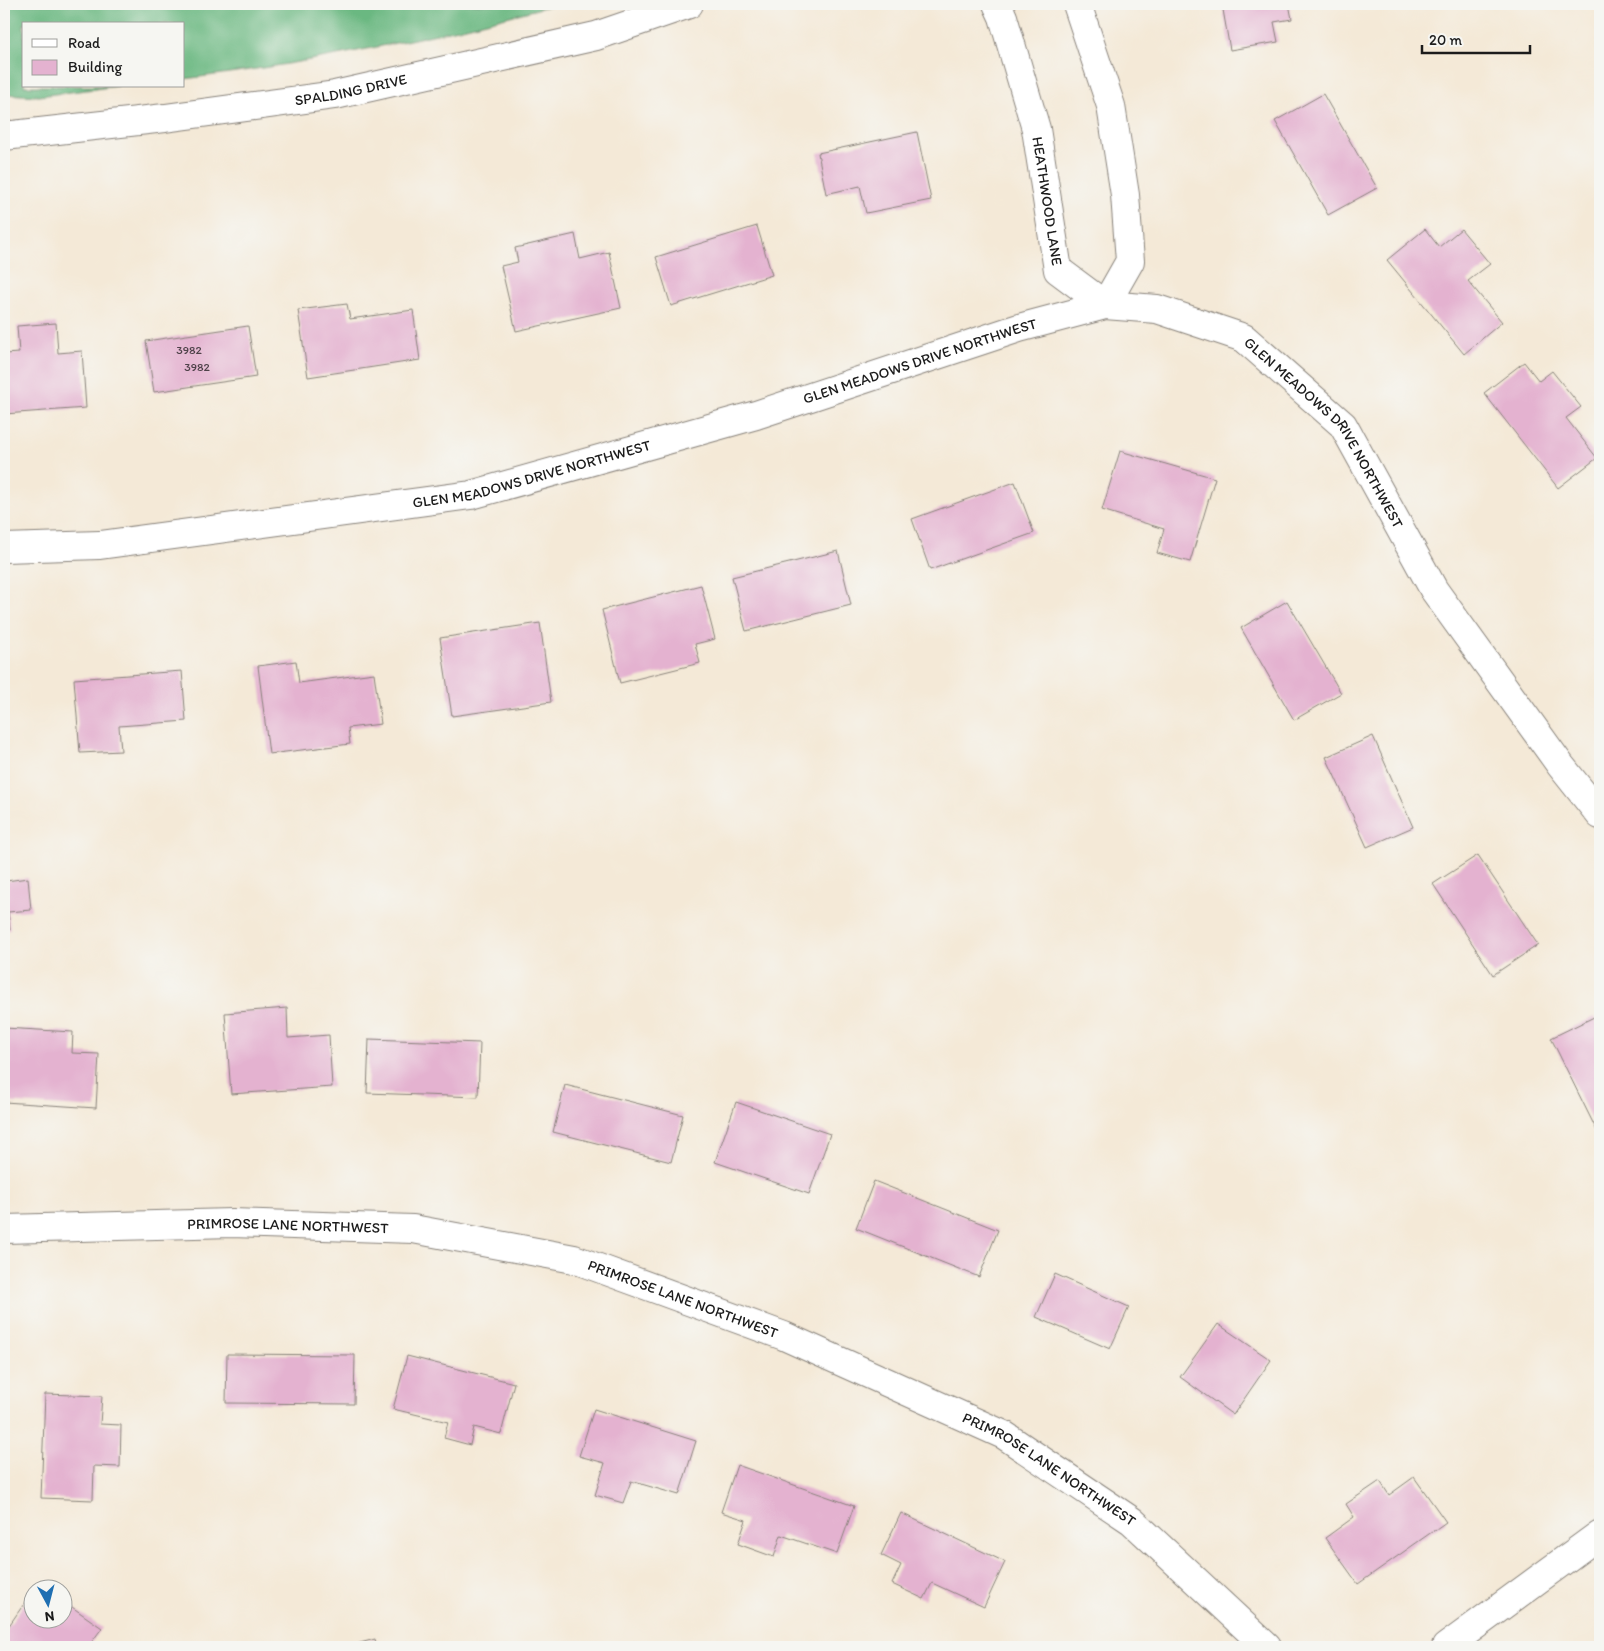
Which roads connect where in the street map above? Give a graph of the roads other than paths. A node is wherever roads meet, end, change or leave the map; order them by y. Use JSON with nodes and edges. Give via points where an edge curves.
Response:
{"nodes":[{"id":1,"x":689,"y":4,"type":"edge"},
{"id":2,"x":997,"y":4,"type":"edge"},
{"id":3,"x":1078,"y":4,"type":"edge"},
{"id":4,"x":4,"y":136,"type":"edge"},
{"id":5,"x":1105,"y":305,"type":"junction"},
{"id":6,"x":4,"y":548,"type":"edge"},
{"id":7,"x":1600,"y":815,"type":"edge"},
{"id":8,"x":4,"y":1229,"type":"edge"},
{"id":9,"x":1600,"y":1534,"type":"edge"},
{"id":10,"x":1267,"y":1647,"type":"edge"},
{"id":11,"x":1446,"y":1647,"type":"edge"}],
"edges":[{"from":1,"to":4,"type":"street","name":"SPALDING DRIVE","via":[[596,36],[335,95]]},
{"from":2,"to":5,"type":"street","name":"HEATHWOOD LANE","via":[[1036,129],[1058,270]]},
{"from":3,"to":5,"type":"street","via":[[1111,106],[1125,195],[1130,261]]},
{"from":5,"to":6,"type":"street","name":"GLEN MEADOWS DRIVE NORTHWEST","via":[[1020,328],[756,415],[471,495],[100,545]]},
{"from":5,"to":7,"type":"street","name":"GLEN MEADOWS DRIVE NORTHWEST","via":[[1157,309],[1244,338],[1343,425],[1434,590]]},
{"from":8,"to":10,"type":"street","name":"PRIMROSE LANE NORTHWEST","via":[[232,1223],[414,1229],[574,1258],[784,1336],[1004,1435],[1132,1520]]},
{"from":9,"to":11,"type":"street"}]}
